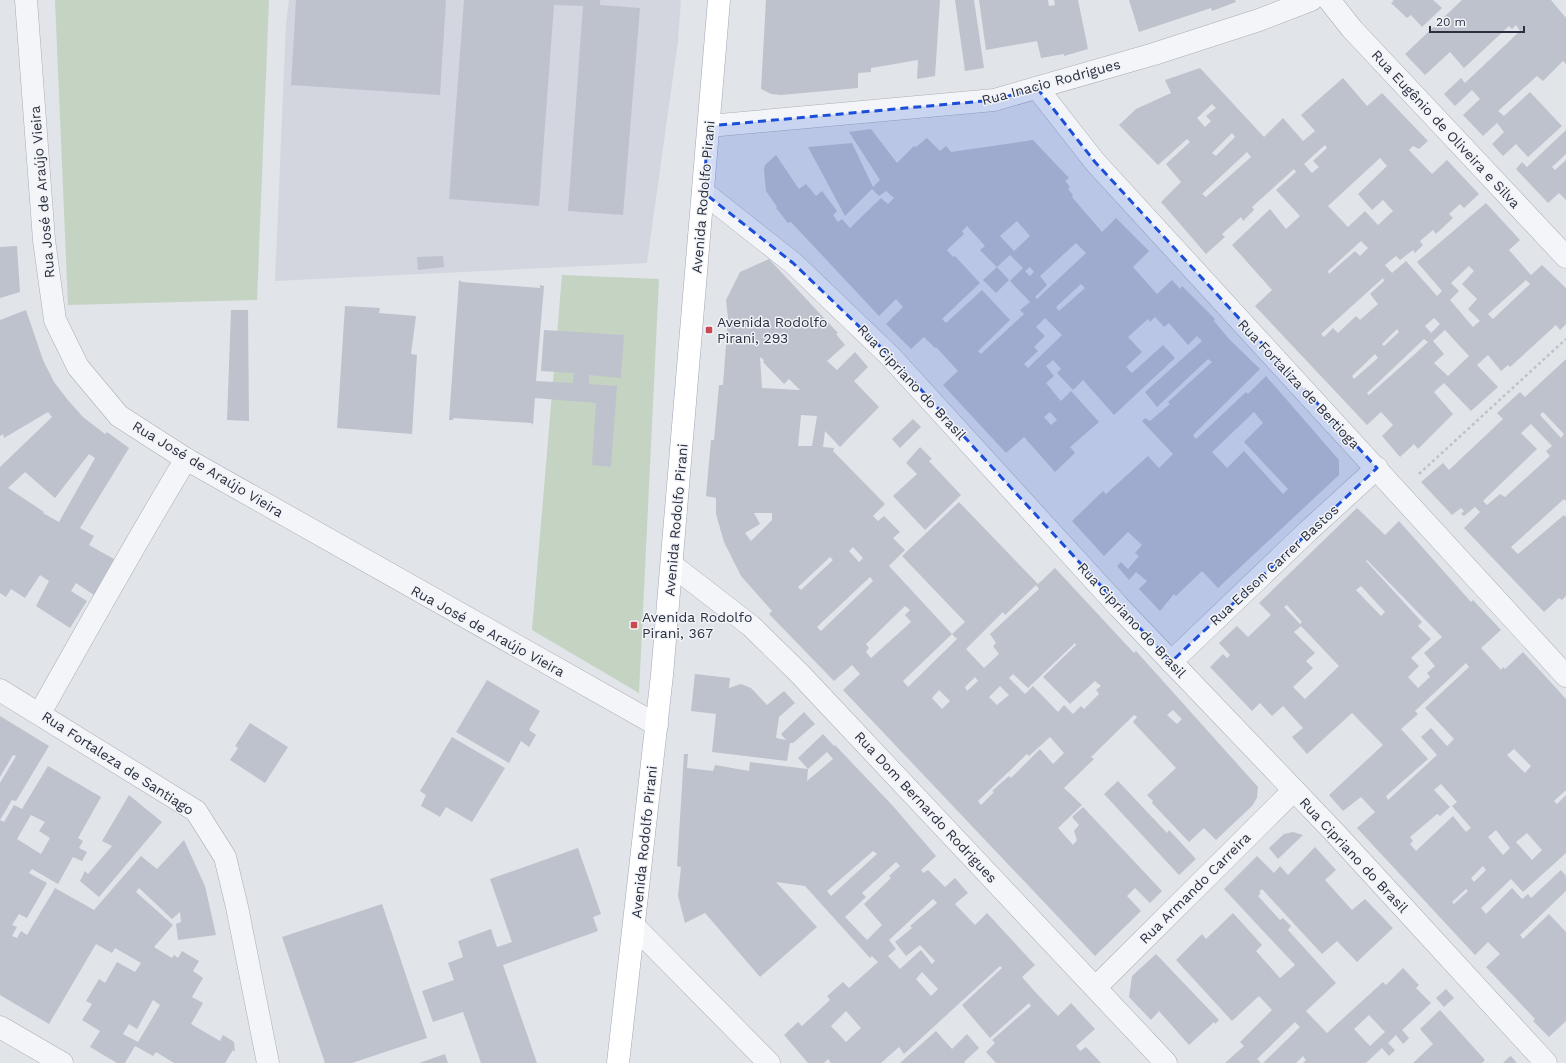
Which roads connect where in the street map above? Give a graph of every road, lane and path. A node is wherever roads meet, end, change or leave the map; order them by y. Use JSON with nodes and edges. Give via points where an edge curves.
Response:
{"nodes":[{"id":1,"x":26,"y":0,"type":"edge"},
{"id":2,"x":719,"y":0,"type":"edge"},
{"id":3,"x":1311,"y":0,"type":"edge"},
{"id":4,"x":1328,"y":0,"type":"edge"},
{"id":5,"x":1037,"y":88,"type":"junction"},
{"id":6,"x":709,"y":126,"type":"junction"},
{"id":7,"x":704,"y":192,"type":"junction"},
{"id":8,"x":1566,"y":257,"type":"edge"},
{"id":9,"x":1566,"y":339,"type":"edge"},
{"id":10,"x":186,"y":460,"type":"junction"},
{"id":11,"x":1377,"y":468,"type":"junction"},
{"id":12,"x":1400,"y":494,"type":"junction"},
{"id":13,"x":672,"y":565,"type":"junction"},
{"id":14,"x":1171,"y":662,"type":"junction"},
{"id":15,"x":1566,"y":676,"type":"edge"},
{"id":16,"x":0,"y":690,"type":"edge"},
{"id":17,"x":40,"y":712,"type":"junction"},
{"id":18,"x":657,"y":725,"type":"junction"},
{"id":19,"x":1294,"y":790,"type":"junction"},
{"id":20,"x":634,"y":926,"type":"junction"},
{"id":21,"x":1096,"y":987,"type":"junction"},
{"id":22,"x":0,"y":1027,"type":"edge"},
{"id":23,"x":62,"y":1063,"type":"edge"},
{"id":24,"x":268,"y":1063,"type":"edge"},
{"id":25,"x":618,"y":1063,"type":"edge"},
{"id":26,"x":769,"y":1063,"type":"edge"},
{"id":27,"x":1166,"y":1063,"type":"edge"},
{"id":28,"x":1546,"y":1063,"type":"edge"}],
"edges":[{"from":1,"to":10,"type":"street","name":"Rua José de Araújo Vieira","via":[[44,240],[56,320],[78,367],[119,416]]},
{"from":2,"to":6,"type":"main road","name":"Avenida Rodolfo Pirani"},
{"from":3,"to":5,"type":"street","name":"Rua Inacio Rodrigues","via":[[1169,50]]},
{"from":4,"to":8,"type":"street","name":"Rua Eugênio de Oliveira e Silva"},
{"from":5,"to":6,"type":"street","name":"Rua Inacio Rodrigues","via":[[994,100]]},
{"from":5,"to":11,"type":"street","name":"Rua Fortaliza de Bertioga","via":[[1095,162]]},
{"from":6,"to":7,"type":"main road","name":"Avenida Rodolfo Pirani"},
{"from":7,"to":13,"type":"main road","name":"Avenida Rodolfo Pirani"},
{"from":7,"to":14,"type":"street","name":"Rua Cipriano do Brasil","via":[[793,263],[890,356]]},
{"from":9,"to":12,"type":"path"},
{"from":10,"to":17,"type":"street","via":[[128,554],[92,623]]},
{"from":10,"to":18,"type":"street","name":"Rua José de Araújo Vieira"},
{"from":11,"to":12,"type":"street","name":"Rua Fortaliza de Bertioga"},
{"from":11,"to":14,"type":"street","name":"Rua Edson Carrer Bastos"},
{"from":12,"to":15,"type":"street","name":"Rua Fortaliza de Bertioga"},
{"from":13,"to":18,"type":"main road","name":"Avenida Rodolfo Pirani"},
{"from":13,"to":21,"type":"street","name":"Rua Dom Bernardo Rodrigues","via":[[751,626]]},
{"from":14,"to":19,"type":"street","name":"Rua Cipriano do Brasil"},
{"from":16,"to":17,"type":"street","name":"Rua Fortaleza de Santiago"},
{"from":17,"to":24,"type":"street","name":"Rua Fortaleza de Santiago","via":[[196,811],[225,857]]},
{"from":18,"to":20,"type":"main road","name":"Avenida Rodolfo Pirani"},
{"from":19,"to":21,"type":"street","name":"Rua Armando Carreira"},
{"from":19,"to":28,"type":"street","name":"Rua Cipriano do Brasil"},
{"from":20,"to":25,"type":"main road","name":"Avenida Rodolfo Pirani"},
{"from":20,"to":26,"type":"street"},
{"from":21,"to":27,"type":"street","name":"Rua Dom Bernardo Rodrigues"},
{"from":22,"to":23,"type":"street"}]}
